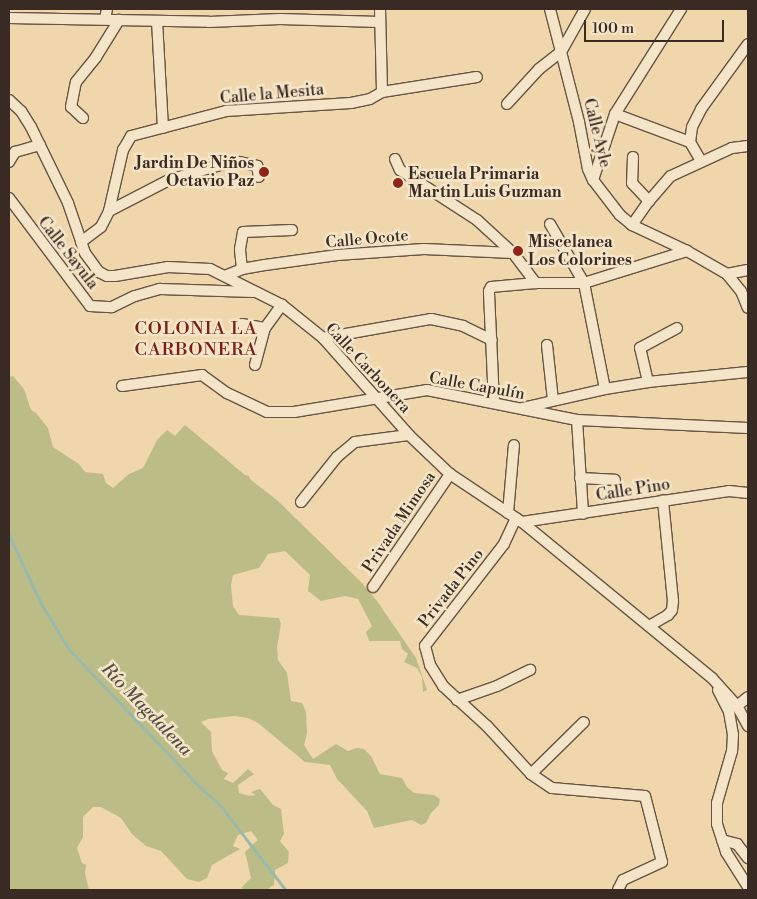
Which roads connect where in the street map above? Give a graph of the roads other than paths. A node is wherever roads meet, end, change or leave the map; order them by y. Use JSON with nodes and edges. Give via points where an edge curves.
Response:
{"nodes":[{"id":1,"x":380,"y":9,"type":"edge"},
{"id":2,"x":550,"y":9,"type":"edge"},
{"id":3,"x":586,"y":9,"type":"edge"},
{"id":4,"x":681,"y":9,"type":"edge"},
{"id":5,"x":106,"y":14,"type":"edge"},
{"id":6,"x":9,"y":18,"type":"edge"},
{"id":7,"x":119,"y":20,"type":"junction"},
{"id":8,"x":157,"y":21,"type":"junction"},
{"id":9,"x":379,"y":22,"type":"junction"},
{"id":10,"x":748,"y":44,"type":"edge"},
{"id":11,"x":561,"y":52,"type":"junction"},
{"id":12,"x":477,"y":77,"type":"dead end"},
{"id":13,"x":382,"y":92,"type":"junction"},
{"id":14,"x":9,"y":100,"type":"edge"},
{"id":15,"x":506,"y":104,"type":"dead end"},
{"id":16,"x":615,"y":114,"type":"junction"},
{"id":17,"x":83,"y":118,"type":"dead end"},
{"id":18,"x":163,"y":128,"type":"junction"},
{"id":19,"x":690,"y":142,"type":"junction"},
{"id":20,"x":40,"y":144,"type":"junction"},
{"id":21,"x":748,"y":146,"type":"edge"},
{"id":22,"x":633,"y":157,"type":"dead end"},
{"id":23,"x":395,"y":158,"type":"dead end"},
{"id":24,"x":701,"y":161,"type":"junction"},
{"id":25,"x":9,"y":162,"type":"edge"},
{"id":26,"x":259,"y":177,"type":"dead end"},
{"id":27,"x":593,"y":180,"type":"junction"},
{"id":28,"x":9,"y":198,"type":"edge"},
{"id":29,"x":649,"y":201,"type":"junction"},
{"id":30,"x":109,"y":211,"type":"junction"},
{"id":31,"x":550,"y":224,"type":"dead end"},
{"id":32,"x":632,"y":225,"type":"junction"},
{"id":33,"x":292,"y":230,"type":"dead end"},
{"id":34,"x":81,"y":242,"type":"junction"},
{"id":35,"x":687,"y":251,"type":"junction"},
{"id":36,"x":513,"y":253,"type":"junction"},
{"id":37,"x":242,"y":269,"type":"junction"},
{"id":38,"x":748,"y":270,"type":"edge"},
{"id":39,"x":727,"y":274,"type":"junction"},
{"id":40,"x":225,"y":276,"type":"junction"},
{"id":41,"x":536,"y":283,"type":"junction"},
{"id":42,"x":584,"y":283,"type":"junction"},
{"id":43,"x":260,"y":293,"type":"junction"},
{"id":44,"x":282,"y":305,"type":"junction"},
{"id":45,"x":748,"y":308,"type":"edge"},
{"id":46,"x":242,"y":324,"type":"dead end"},
{"id":47,"x":264,"y":328,"type":"junction"},
{"id":48,"x":677,"y":328,"type":"dead end"},
{"id":49,"x":323,"y":338,"type":"junction"},
{"id":50,"x":492,"y":340,"type":"junction"},
{"id":51,"x":547,"y":345,"type":"dead end"},
{"id":52,"x":255,"y":365,"type":"dead end"},
{"id":53,"x":748,"y":372,"type":"edge"},
{"id":54,"x":648,"y":382,"type":"junction"},
{"id":55,"x":122,"y":386,"type":"dead end"},
{"id":56,"x":605,"y":389,"type":"junction"},
{"id":57,"x":377,"y":398,"type":"junction"},
{"id":58,"x":553,"y":400,"type":"junction"},
{"id":59,"x":494,"y":403,"type":"junction"},
{"id":60,"x":519,"y":408,"type":"junction"},
{"id":61,"x":577,"y":420,"type":"junction"},
{"id":62,"x":748,"y":428,"type":"edge"},
{"id":63,"x":409,"y":434,"type":"junction"},
{"id":64,"x":514,"y":445,"type":"dead end"},
{"id":65,"x":450,"y":474,"type":"junction"},
{"id":66,"x":580,"y":478,"type":"junction"},
{"id":67,"x":615,"y":480,"type":"dead end"},
{"id":68,"x":748,"y":493,"type":"edge"},
{"id":69,"x":663,"y":500,"type":"junction"},
{"id":70,"x":301,"y":502,"type":"dead end"},
{"id":71,"x":583,"y":514,"type":"junction"},
{"id":72,"x":515,"y":518,"type":"junction"},
{"id":73,"x":373,"y":587,"type":"dead end"},
{"id":74,"x":649,"y":626,"type":"junction"},
{"id":75,"x":530,"y":670,"type":"dead end"},
{"id":76,"x":712,"y":678,"type":"junction"},
{"id":77,"x":748,"y":697,"type":"edge"},
{"id":78,"x":457,"y":700,"type":"junction"},
{"id":79,"x":738,"y":706,"type":"junction"},
{"id":80,"x":584,"y":722,"type":"dead end"},
{"id":81,"x":748,"y":726,"type":"edge"},
{"id":82,"x":531,"y":774,"type":"junction"},
{"id":83,"x":722,"y":840,"type":"junction"},
{"id":84,"x":748,"y":858,"type":"edge"},
{"id":85,"x":748,"y":888,"type":"edge"},
{"id":86,"x":618,"y":890,"type":"edge"}],
"edges":[{"from":1,"to":9,"type":"street"},
{"from":2,"to":11,"type":"street","name":"Calle Ayle"},
{"from":3,"to":11,"type":"street"},
{"from":4,"to":16,"type":"street"},
{"from":5,"to":6,"type":"street"},
{"from":5,"to":7,"type":"street"},
{"from":7,"to":8,"type":"street"},
{"from":7,"to":17,"type":"street","via":[[76,82],[71,107]]},
{"from":8,"to":9,"type":"street","via":[[280,19]]},
{"from":8,"to":18,"type":"street"},
{"from":9,"to":13,"type":"street"},
{"from":10,"to":19,"type":"street","via":[[701,109],[692,127]]},
{"from":11,"to":15,"type":"street","via":[[539,69]]},
{"from":11,"to":27,"type":"street","name":"Calle Ayle"},
{"from":12,"to":13,"type":"street","name":"Calle la Mesita"},
{"from":13,"to":18,"type":"street","name":"Calle la Mesita","via":[[370,99],[351,103],[226,111]]},
{"from":14,"to":20,"type":"street","name":"Calle Carbonera","via":[[21,111]]},
{"from":16,"to":19,"type":"street","name":"Calle Ayle"},
{"from":16,"to":27,"type":"street"},
{"from":18,"to":30,"type":"street","name":"Calle la Mesita","via":[[131,136],[127,141]]},
{"from":19,"to":24,"type":"street"},
{"from":20,"to":25,"type":"street","via":[[15,152]]},
{"from":20,"to":34,"type":"street","name":"Calle Carbonera","via":[[68,203]]},
{"from":21,"to":24,"type":"street","via":[[732,148]]},
{"from":22,"to":29,"type":"street","via":[[632,183]]},
{"from":23,"to":36,"type":"street","via":[[400,170],[477,220]]},
{"from":24,"to":29,"type":"street","via":[[671,176]]},
{"from":26,"to":30,"type":"street","via":[[257,166],[234,161],[169,180]]},
{"from":27,"to":32,"type":"street","name":"Calle Ayle","via":[[620,215]]},
{"from":28,"to":43,"type":"street","name":"Calle Sayula","via":[[90,306],[112,307],[160,289]]},
{"from":29,"to":32,"type":"street"},
{"from":30,"to":34,"type":"street","name":"Calle la Mesita","via":[[101,227]]},
{"from":31,"to":42,"type":"street"},
{"from":32,"to":35,"type":"street","name":"Calle Ayle"},
{"from":33,"to":37,"type":"street","via":[[243,232],[240,250]]},
{"from":34,"to":40,"type":"street","name":"Calle Carbonera","via":[[91,264],[107,276],[190,266],[210,269]]},
{"from":35,"to":39,"type":"street","name":"Calle Ayle"},
{"from":35,"to":42,"type":"street"},
{"from":36,"to":37,"type":"street","name":"Calle Ocote","via":[[424,249],[337,255]]},
{"from":36,"to":41,"type":"street"},
{"from":37,"to":40,"type":"street","name":"Calle Ocote"},
{"from":38,"to":39,"type":"street"},
{"from":39,"to":45,"type":"street","name":"Calle Ayle","via":[[741,291]]},
{"from":40,"to":43,"type":"street","name":"Calle Carbonera"},
{"from":41,"to":42,"type":"street"},
{"from":41,"to":50,"type":"street","via":[[491,287]]},
{"from":42,"to":56,"type":"street"},
{"from":43,"to":44,"type":"street","name":"Calle Carbonera"},
{"from":44,"to":47,"type":"street"},
{"from":44,"to":49,"type":"street","name":"Calle Carbonera"},
{"from":46,"to":47,"type":"street"},
{"from":47,"to":52,"type":"street"},
{"from":48,"to":54,"type":"street","via":[[640,348]]},
{"from":49,"to":50,"type":"street","via":[[432,319],[463,326]]},
{"from":49,"to":57,"type":"street","name":"Calle Carbonera"},
{"from":50,"to":59,"type":"street"},
{"from":51,"to":58,"type":"street"},
{"from":53,"to":54,"type":"street"},
{"from":54,"to":56,"type":"street"},
{"from":55,"to":57,"type":"street","name":"Calle Capulín","via":[[202,375],[227,393],[267,412],[294,412]]},
{"from":56,"to":58,"type":"street"},
{"from":57,"to":59,"type":"street","name":"Calle Capulín","via":[[427,390]]},
{"from":57,"to":63,"type":"street","name":"Calle Carbonera"},
{"from":58,"to":60,"type":"street"},
{"from":59,"to":60,"type":"street","name":"Calle Capulín"},
{"from":60,"to":61,"type":"street","name":"Calle Capulín"},
{"from":61,"to":62,"type":"street","name":"Calle Capulín"},
{"from":61,"to":66,"type":"street"},
{"from":63,"to":65,"type":"street","name":"Calle Carbonera"},
{"from":63,"to":70,"type":"street","via":[[355,442],[338,457]]},
{"from":64,"to":72,"type":"street"},
{"from":65,"to":72,"type":"street","name":"Calle Carbonera"},
{"from":65,"to":73,"type":"street","name":"Privada Mimosa"},
{"from":66,"to":67,"type":"street"},
{"from":66,"to":71,"type":"street"},
{"from":68,"to":69,"type":"street","name":"Calle Pino","via":[[729,491]]},
{"from":69,"to":71,"type":"street","name":"Calle Pino"},
{"from":69,"to":74,"type":"street","via":[[672,610]]},
{"from":71,"to":72,"type":"street","name":"Calle Pino"},
{"from":72,"to":74,"type":"street","name":"Calle Carbonera"},
{"from":72,"to":78,"type":"street","name":"Privada Pino","via":[[504,544],[425,646],[430,665],[443,686]]},
{"from":74,"to":76,"type":"street","name":"Calle Carbonera"},
{"from":75,"to":78,"type":"street"},
{"from":76,"to":79,"type":"street","name":"Calle Carbonera"},
{"from":76,"to":83,"type":"street","via":[[729,712],[733,734],[732,751],[717,803],[717,824]]},
{"from":77,"to":79,"type":"street"},
{"from":78,"to":82,"type":"street","via":[[487,726]]},
{"from":79,"to":81,"type":"street","name":"Calle Carbonera"},
{"from":80,"to":82,"type":"street"},
{"from":82,"to":86,"type":"street","via":[[552,788],[645,796],[662,862],[623,880]]},
{"from":83,"to":84,"type":"street","via":[[737,844]]},
{"from":83,"to":85,"type":"street"}]}
